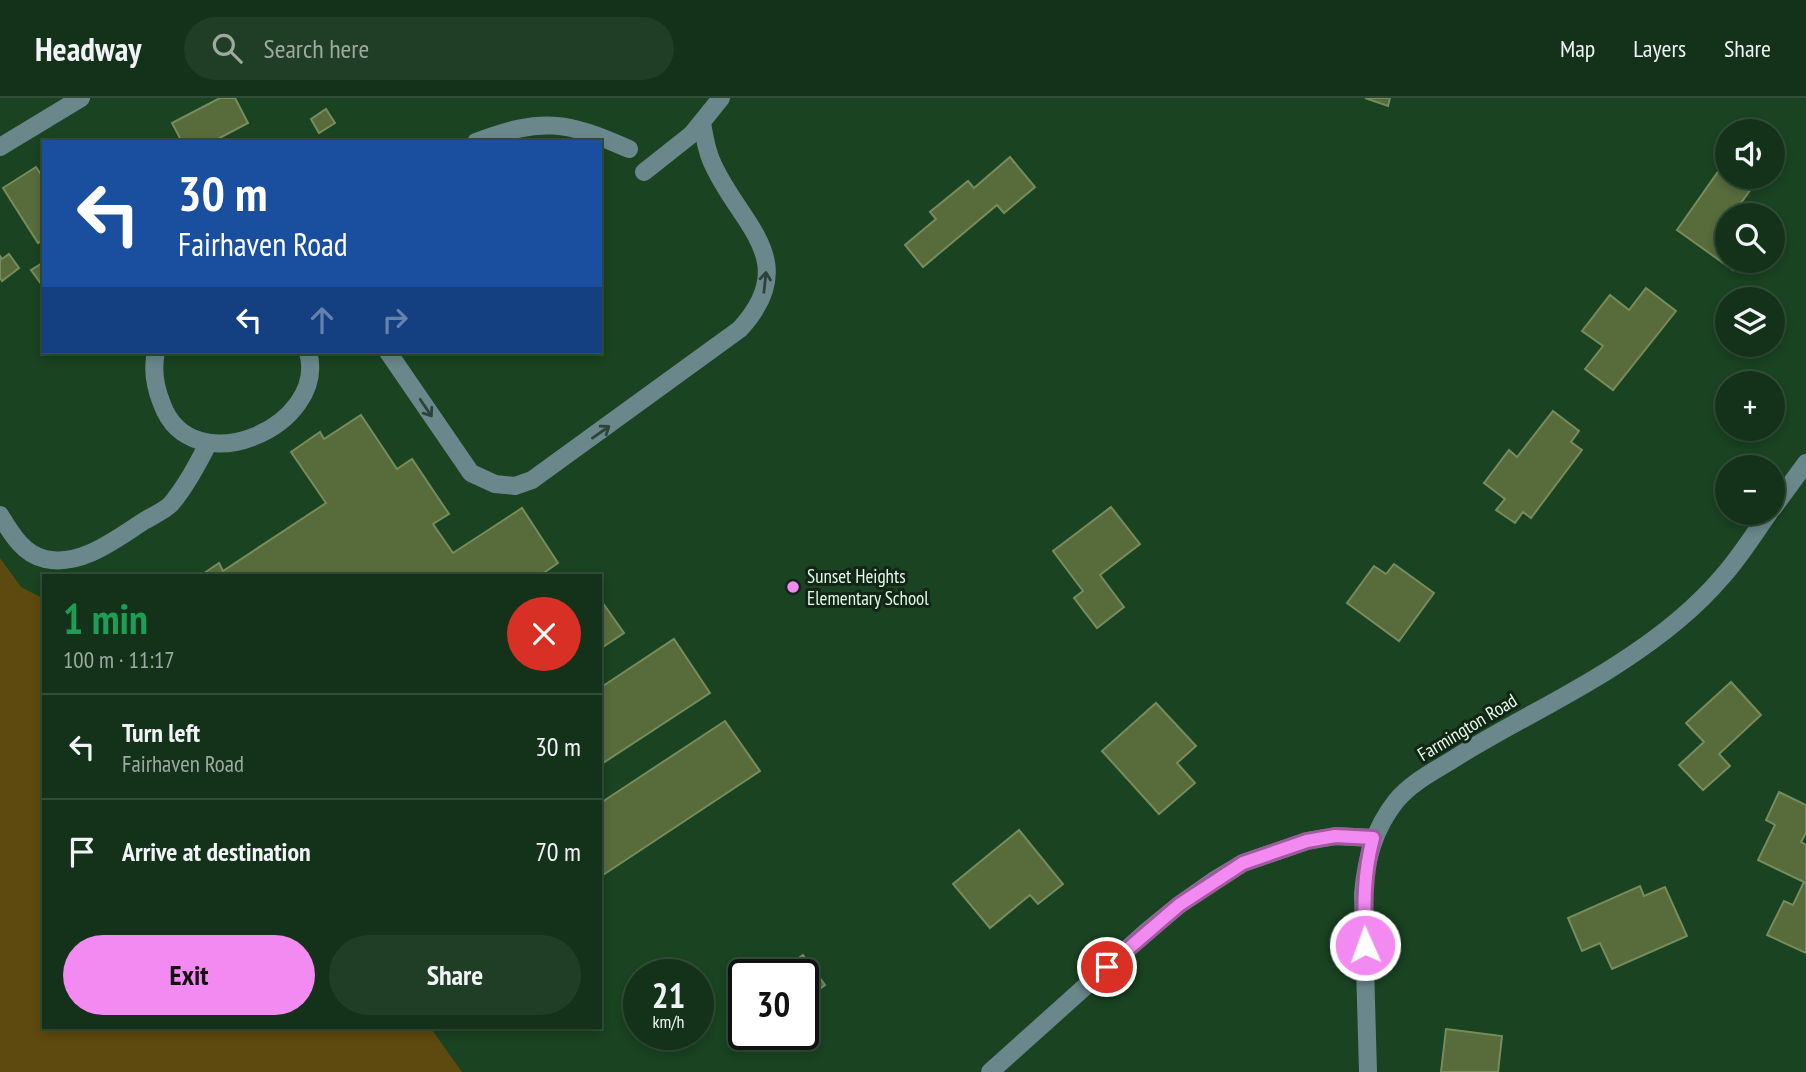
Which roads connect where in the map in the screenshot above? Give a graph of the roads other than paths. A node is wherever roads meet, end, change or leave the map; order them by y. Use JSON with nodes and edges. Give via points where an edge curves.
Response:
{"nodes":[{"id":1,"x":81,"y":98,"type":"edge"},
{"id":2,"x":721,"y":98,"type":"edge"},
{"id":3,"x":702,"y":123,"type":"junction"},
{"id":4,"x":481,"y":140,"type":"edge"},
{"id":5,"x":0,"y":147,"type":"edge"},
{"id":6,"x":629,"y":149,"type":"dead end"},
{"id":7,"x":644,"y":172,"type":"dead end"},
{"id":8,"x":156,"y":354,"type":"edge"},
{"id":9,"x":308,"y":354,"type":"edge"},
{"id":10,"x":389,"y":354,"type":"edge"},
{"id":11,"x":208,"y":444,"type":"junction"},
{"id":12,"x":1806,"y":463,"type":"edge"},
{"id":13,"x":1785,"y":492,"type":"edge"},
{"id":14,"x":0,"y":515,"type":"edge"},
{"id":15,"x":1760,"y":525,"type":"edge"},
{"id":16,"x":1373,"y":838,"type":"junction"},
{"id":17,"x":990,"y":1072,"type":"edge"},
{"id":18,"x":1368,"y":1072,"type":"edge"}],
"edges":[{"from":1,"to":5,"type":"street"},
{"from":2,"to":3,"type":"street"},
{"from":3,"to":7,"type":"street"},
{"from":10,"to":3,"type":"street","one_way":true,"via":[[471,473],[495,484],[515,486],[532,480],[609,426],[740,329],[763,299],[767,282],[760,243],[711,160]]},
{"from":4,"to":6,"type":"street","via":[[532,125],[562,125]]},
{"from":8,"to":11,"type":"street","via":[[157,391],[166,416],[185,435]]},
{"from":9,"to":11,"type":"street","via":[[309,382],[289,412],[255,436],[230,444]]},
{"from":11,"to":14,"type":"street","via":[[169,506],[97,550],[72,559],[45,559],[26,550]]},
{"from":12,"to":13,"type":"street"},
{"from":15,"to":16,"type":"street","name":"Farmington Road","via":[[1694,607],[1621,662],[1416,782],[1397,799]]},
{"from":16,"to":17,"type":"street","via":[[1335,836],[1307,841],[1243,863],[1213,881],[1146,932]]},
{"from":16,"to":18,"type":"street","name":"Farmington Road","via":[[1363,894]]}]}
